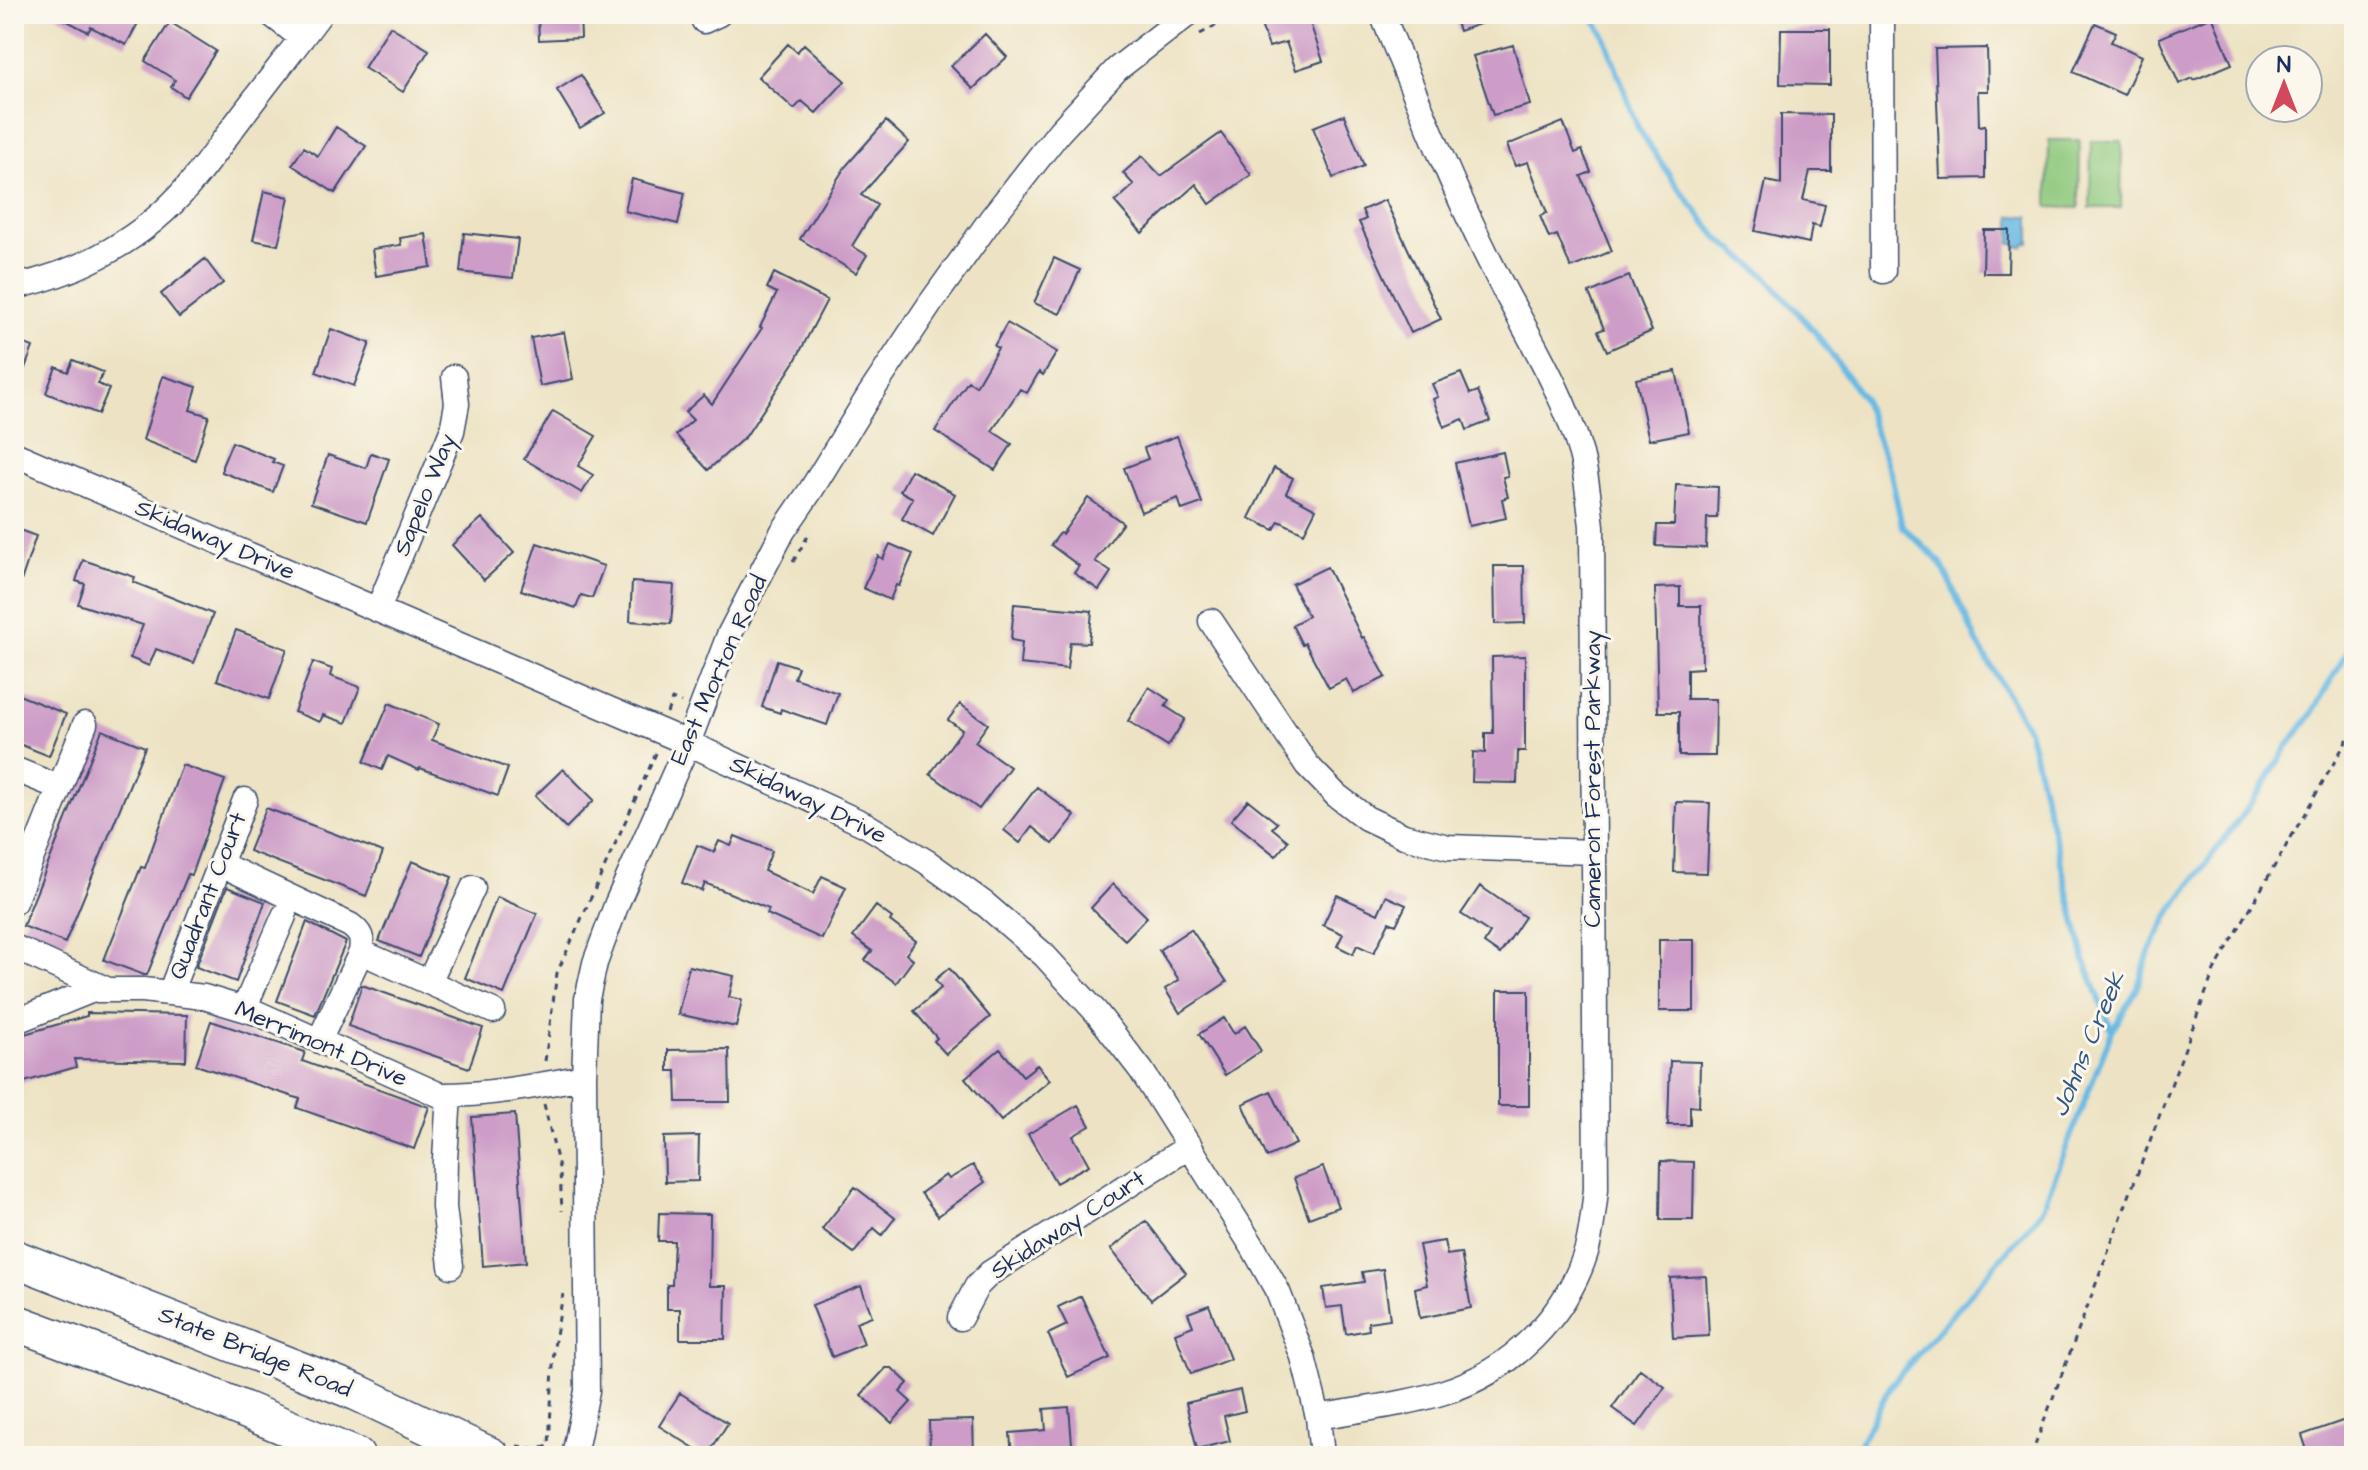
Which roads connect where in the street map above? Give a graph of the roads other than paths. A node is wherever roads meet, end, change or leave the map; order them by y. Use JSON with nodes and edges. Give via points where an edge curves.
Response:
{"nodes":[{"id":1,"x":271,"y":14,"type":"edge"},
{"id":2,"x":320,"y":14,"type":"edge"},
{"id":3,"x":1188,"y":14,"type":"edge"},
{"id":4,"x":1382,"y":14,"type":"edge"},
{"id":5,"x":1882,"y":14,"type":"edge"},
{"id":6,"x":302,"y":38,"type":"junction"},
{"id":7,"x":1883,"y":271,"type":"dead end"},
{"id":8,"x":14,"y":287,"type":"edge"},
{"id":9,"x":454,"y":377,"type":"dead end"},
{"id":10,"x":14,"y":454,"type":"edge"},
{"id":11,"x":378,"y":609,"type":"junction"},
{"id":12,"x":1211,"y":621,"type":"dead end"},
{"id":13,"x":85,"y":724,"type":"dead end"},
{"id":14,"x":688,"y":743,"type":"junction"},
{"id":15,"x":14,"y":769,"type":"edge"},
{"id":16,"x":58,"y":787,"type":"junction"},
{"id":17,"x":245,"y":800,"type":"dead end"},
{"id":18,"x":1594,"y":852,"type":"junction"},
{"id":19,"x":21,"y":864,"type":"edge"},
{"id":20,"x":220,"y":864,"type":"junction"},
{"id":21,"x":473,"y":888,"type":"dead end"},
{"id":22,"x":14,"y":902,"type":"edge"},
{"id":23,"x":284,"y":916,"type":"dead end"},
{"id":24,"x":14,"y":947,"type":"edge"},
{"id":25,"x":361,"y":952,"type":"junction"},
{"id":26,"x":429,"y":982,"type":"junction"},
{"id":27,"x":108,"y":990,"type":"junction"},
{"id":28,"x":170,"y":993,"type":"junction"},
{"id":29,"x":244,"y":1009,"type":"junction"},
{"id":30,"x":493,"y":1011,"type":"dead end"},
{"id":31,"x":14,"y":1022,"type":"edge"},
{"id":32,"x":319,"y":1041,"type":"junction"},
{"id":33,"x":584,"y":1077,"type":"junction"},
{"id":34,"x":449,"y":1095,"type":"junction"},
{"id":35,"x":1190,"y":1146,"type":"junction"},
{"id":36,"x":14,"y":1258,"type":"edge"},
{"id":37,"x":451,"y":1266,"type":"dead end"},
{"id":38,"x":960,"y":1318,"type":"dead end"},
{"id":39,"x":14,"y":1322,"type":"edge"},
{"id":40,"x":1318,"y":1417,"type":"junction"},
{"id":41,"x":356,"y":1456,"type":"edge"},
{"id":42,"x":491,"y":1456,"type":"edge"},
{"id":43,"x":574,"y":1456,"type":"edge"},
{"id":44,"x":1322,"y":1456,"type":"edge"}],
"edges":[{"from":1,"to":6,"type":"street"},
{"from":2,"to":6,"type":"street"},
{"from":3,"to":14,"type":"street","name":"East Morton Road","via":[[1117,69],[1059,132],[930,304],[783,531],[729,635]]},
{"from":4,"to":18,"type":"street","name":"Cameron Forest Parkway","via":[[1440,156],[1561,398],[1581,454],[1592,526]]},
{"from":5,"to":7,"type":"street"},
{"from":6,"to":8,"type":"street","via":[[189,186],[158,217],[85,264]]},
{"from":9,"to":11,"type":"street","name":"Sapelo Way","via":[[452,431]]},
{"from":10,"to":11,"type":"street","name":"Skidaway Drive"},
{"from":11,"to":14,"type":"street","name":"Skidaway Drive"},
{"from":12,"to":18,"type":"street","via":[[1307,765],[1366,818],[1404,836],[1448,847]]},
{"from":13,"to":16,"type":"street"},
{"from":14,"to":33,"type":"street","name":"East Morton Road","via":[[595,963],[587,999]]},
{"from":14,"to":35,"type":"street","name":"Skidaway Drive","via":[[866,825],[986,905],[1044,955],[1096,1012]]},
{"from":15,"to":16,"type":"street"},
{"from":16,"to":19,"type":"street"},
{"from":17,"to":20,"type":"street","name":"Quadrant Court"},
{"from":18,"to":40,"type":"street","name":"Cameron Forest Parkway","via":[[1596,1189],[1593,1222],[1576,1276],[1562,1302],[1523,1348],[1473,1381],[1416,1399]]},
{"from":19,"to":22,"type":"street"},
{"from":20,"to":25,"type":"street","via":[[360,931]]},
{"from":20,"to":28,"type":"street","name":"Quadrant Court"},
{"from":21,"to":26,"type":"street"},
{"from":23,"to":29,"type":"street"},
{"from":24,"to":27,"type":"street"},
{"from":25,"to":26,"type":"street"},
{"from":25,"to":32,"type":"street"},
{"from":26,"to":30,"type":"street"},
{"from":27,"to":28,"type":"street","name":"Merrimont Drive"},
{"from":27,"to":31,"type":"street","name":"Merrimont Drive","via":[[93,990]]},
{"from":28,"to":29,"type":"street","name":"Merrimont Drive"},
{"from":29,"to":32,"type":"street","name":"Merrimont Drive"},
{"from":32,"to":34,"type":"street","name":"Merrimont Drive"},
{"from":33,"to":34,"type":"street","name":"Merrimont Drive"},
{"from":33,"to":43,"type":"street","name":"East Morton Road","via":[[587,1391]]},
{"from":34,"to":37,"type":"street","via":[[444,1207]]},
{"from":35,"to":38,"type":"street","name":"Skidaway Court","via":[[990,1273]]},
{"from":35,"to":40,"type":"street","name":"Skidaway Drive","via":[[1278,1292],[1303,1357]]},
{"from":36,"to":42,"type":"highway","name":"State Bridge Road","via":[[343,1386]]},
{"from":39,"to":41,"type":"highway"},
{"from":40,"to":44,"type":"street","name":"Skidaway Drive"}]}
